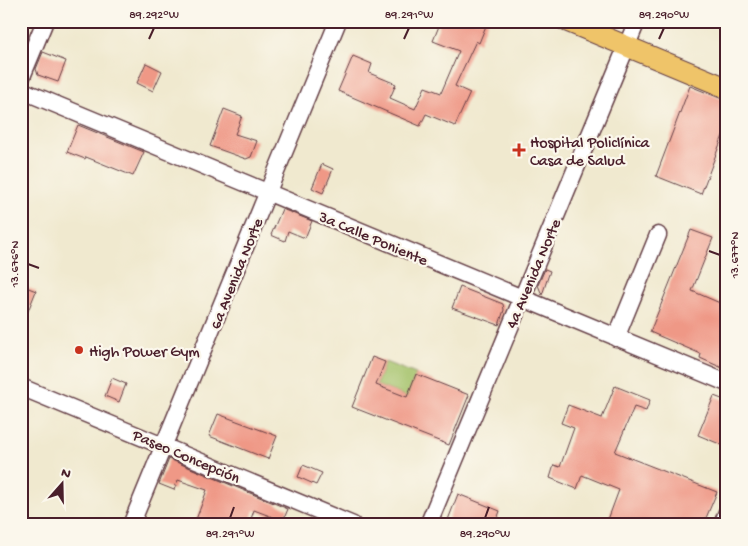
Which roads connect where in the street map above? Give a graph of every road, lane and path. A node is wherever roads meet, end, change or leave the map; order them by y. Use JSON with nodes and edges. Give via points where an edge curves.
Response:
{"nodes":[{"id":1,"x":45,"y":21,"type":"edge"},
{"id":2,"x":338,"y":21,"type":"edge"},
{"id":3,"x":566,"y":21,"type":"edge"},
{"id":4,"x":637,"y":21,"type":"edge"},
{"id":5,"x":626,"y":46,"type":"junction"},
{"id":6,"x":21,"y":79,"type":"edge"},
{"id":7,"x":727,"y":88,"type":"edge"},
{"id":8,"x":21,"y":90,"type":"edge"},
{"id":9,"x":268,"y":192,"type":"junction"},
{"id":10,"x":658,"y":234,"type":"dead end"},
{"id":11,"x":521,"y":299,"type":"junction"},
{"id":12,"x":616,"y":338,"type":"junction"},
{"id":13,"x":727,"y":383,"type":"edge"},
{"id":14,"x":21,"y":387,"type":"edge"},
{"id":15,"x":164,"y":446,"type":"junction"},
{"id":16,"x":727,"y":512,"type":"edge"},
{"id":17,"x":131,"y":525,"type":"edge"},
{"id":18,"x":353,"y":525,"type":"edge"},
{"id":19,"x":428,"y":525,"type":"edge"},
{"id":20,"x":722,"y":525,"type":"edge"}],
"edges":[{"from":1,"to":6,"type":"street"},
{"from":2,"to":9,"type":"street","name":"6a Avenida Norte"},
{"from":3,"to":5,"type":"main road"},
{"from":4,"to":5,"type":"street","name":"4a Avenida Norte"},
{"from":5,"to":7,"type":"main road"},
{"from":5,"to":11,"type":"street","name":"4a Avenida Norte"},
{"from":8,"to":9,"type":"street","name":"3a Calle Poniente"},
{"from":9,"to":11,"type":"street","name":"3a Calle Poniente"},
{"from":9,"to":15,"type":"street","name":"6a Avenida Norte"},
{"from":10,"to":12,"type":"street"},
{"from":11,"to":12,"type":"street","name":"3a Calle Poniente"},
{"from":11,"to":19,"type":"street","name":"4a Avenida Norte"},
{"from":12,"to":13,"type":"street","name":"3a Calle Poniente"},
{"from":14,"to":15,"type":"street","name":"Paseo Concepción"},
{"from":15,"to":17,"type":"street","name":"6a Avenida Norte"},
{"from":15,"to":18,"type":"street","name":"Paseo Concepción"},
{"from":16,"to":20,"type":"street"}]}
